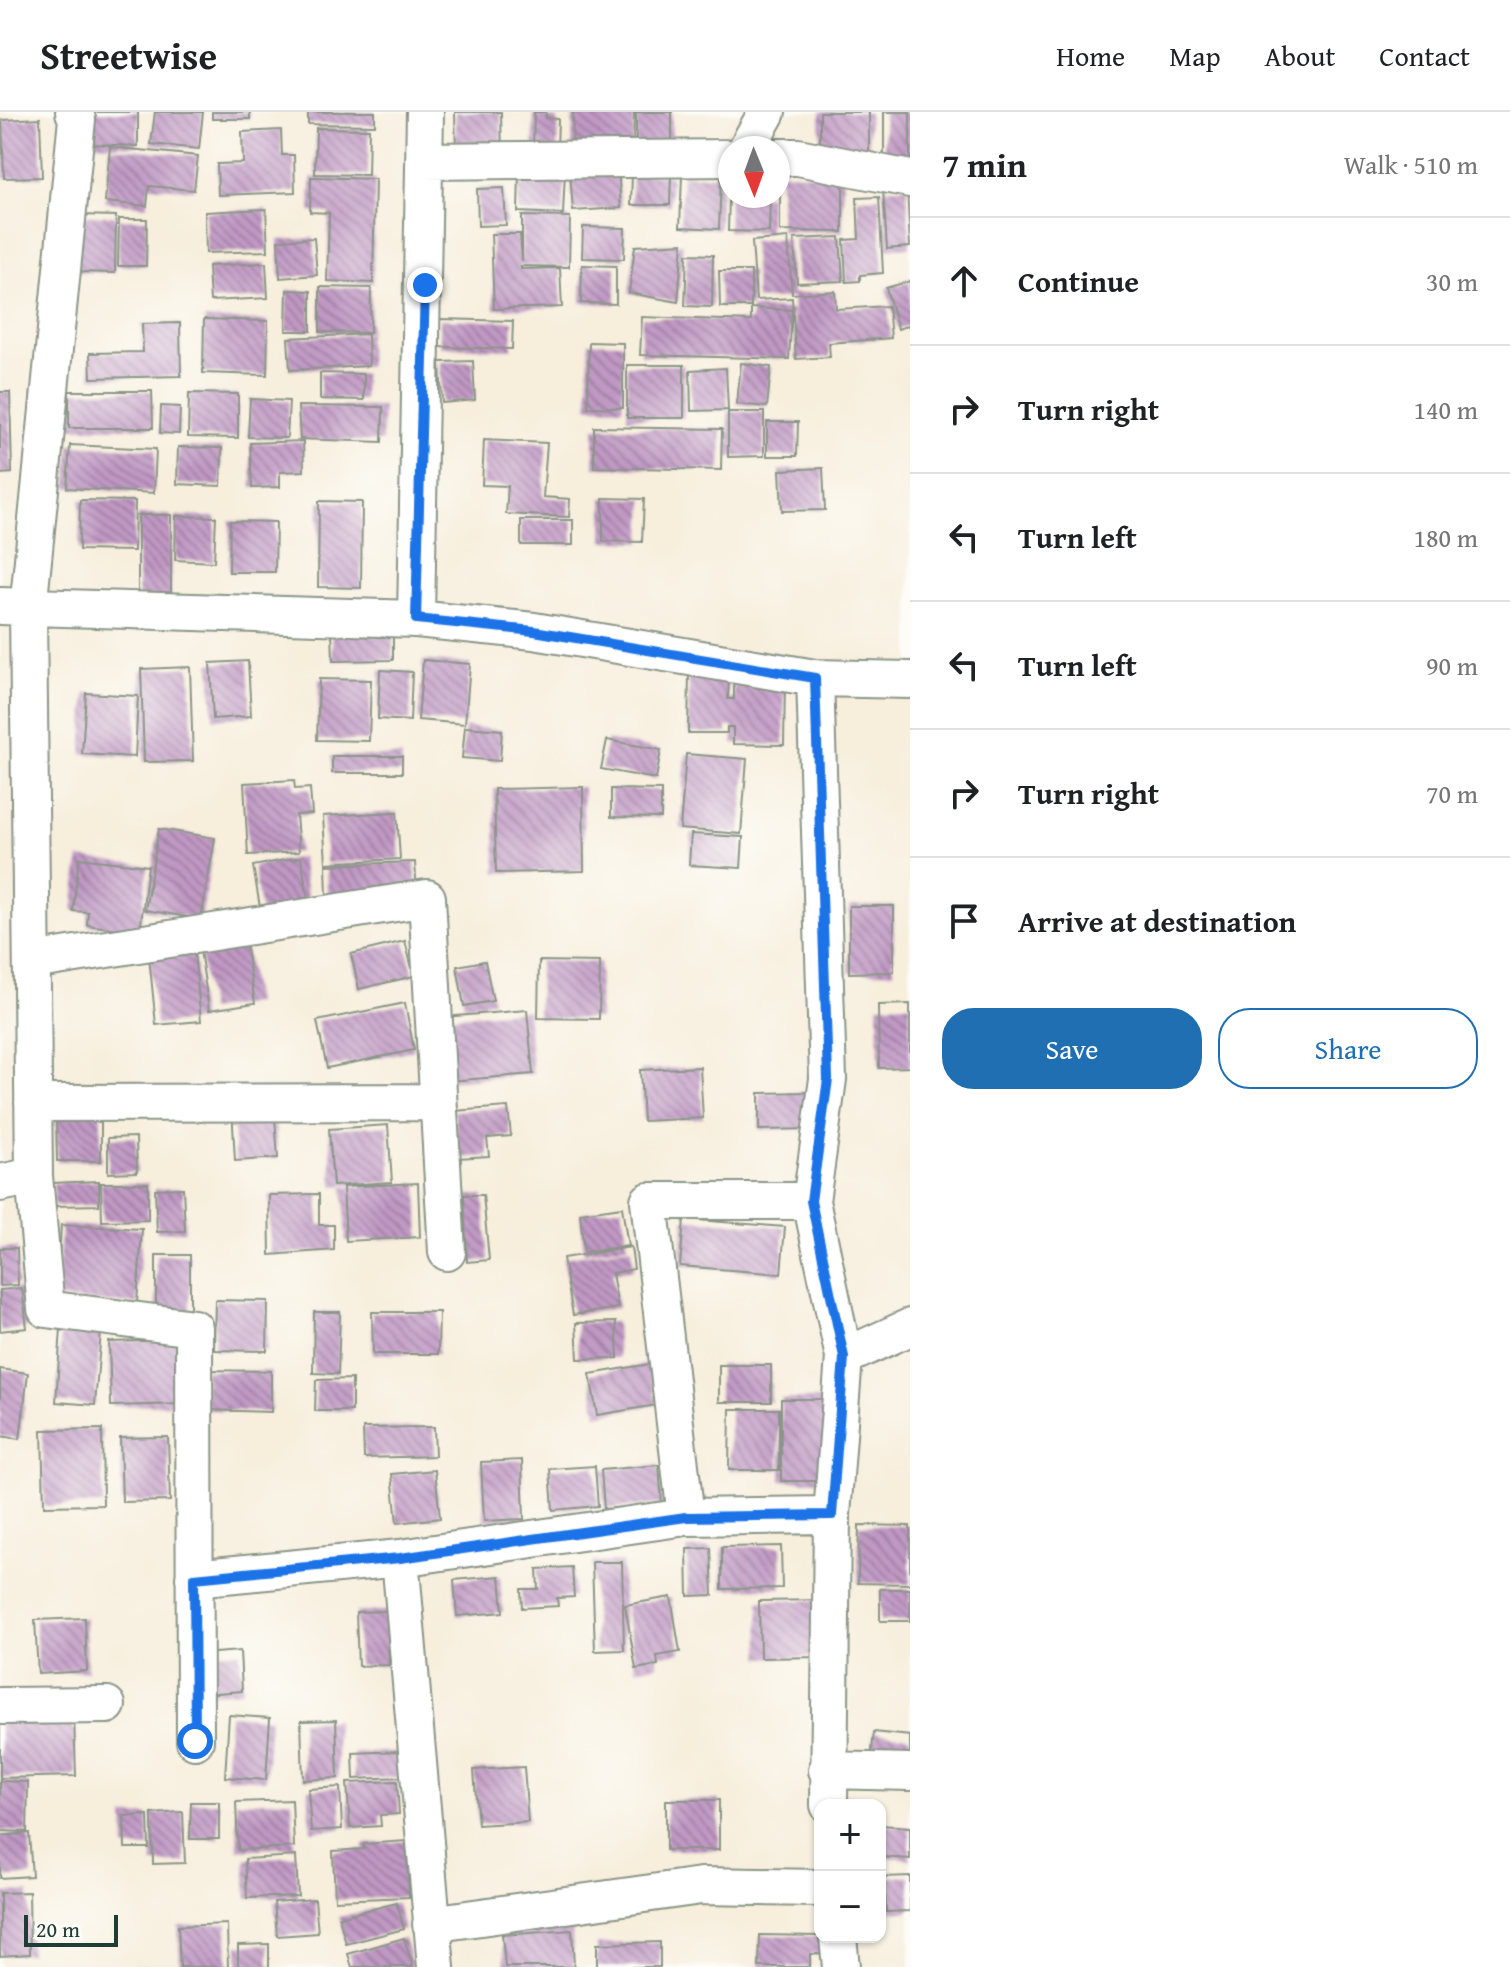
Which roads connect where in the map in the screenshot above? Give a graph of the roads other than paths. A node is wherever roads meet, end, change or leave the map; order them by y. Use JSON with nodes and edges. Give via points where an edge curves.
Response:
{"nodes":[{"id":1,"x":74,"y":112,"type":"edge"},
{"id":2,"x":425,"y":112,"type":"edge"},
{"id":3,"x":767,"y":112,"type":"edge"},
{"id":4,"x":754,"y":136,"type":"edge"},
{"id":5,"x":790,"y":157,"type":"edge"},
{"id":6,"x":718,"y":158,"type":"edge"},
{"id":7,"x":426,"y":161,"type":"junction"},
{"id":8,"x":910,"y":179,"type":"edge"},
{"id":9,"x":14,"y":608,"type":"edge"},
{"id":10,"x":416,"y":619,"type":"junction"},
{"id":11,"x":815,"y":678,"type":"junction"},
{"id":12,"x":910,"y":680,"type":"edge"},
{"id":13,"x":32,"y":961,"type":"junction"},
{"id":14,"x":438,"y":1102,"type":"junction"},
{"id":15,"x":33,"y":1103,"type":"junction"},
{"id":16,"x":17,"y":1180,"type":"edge"},
{"id":17,"x":811,"y":1201,"type":"junction"},
{"id":18,"x":447,"y":1252,"type":"dead end"},
{"id":19,"x":910,"y":1327,"type":"edge"},
{"id":20,"x":844,"y":1357,"type":"junction"},
{"id":21,"x":832,"y":1515,"type":"junction"},
{"id":22,"x":686,"y":1517,"type":"junction"},
{"id":23,"x":400,"y":1558,"type":"junction"},
{"id":24,"x":194,"y":1578,"type":"junction"},
{"id":25,"x":107,"y":1705,"type":"dead end"},
{"id":26,"x":0,"y":1706,"type":"edge"},
{"id":27,"x":195,"y":1741,"type":"dead end"},
{"id":28,"x":910,"y":1772,"type":"edge"},
{"id":29,"x":828,"y":1788,"type":"edge"},
{"id":30,"x":814,"y":1888,"type":"edge"},
{"id":31,"x":431,"y":1924,"type":"junction"},
{"id":32,"x":839,"y":1943,"type":"edge"},
{"id":33,"x":436,"y":1967,"type":"edge"},
{"id":34,"x":841,"y":1967,"type":"edge"}],
"edges":[{"from":1,"to":9,"type":"street"},
{"from":2,"to":7,"type":"street"},
{"from":3,"to":4,"type":"street"},
{"from":5,"to":8,"type":"street"},
{"from":6,"to":7,"type":"street"},
{"from":7,"to":10,"type":"street"},
{"from":9,"to":10,"type":"street"},
{"from":9,"to":13,"type":"street"},
{"from":10,"to":11,"type":"street","via":[[534,631]]},
{"from":11,"to":12,"type":"street"},
{"from":11,"to":17,"type":"street","via":[[828,1079]]},
{"from":13,"to":14,"type":"street","via":[[427,898]]},
{"from":13,"to":15,"type":"street"},
{"from":14,"to":15,"type":"street"},
{"from":14,"to":18,"type":"street"},
{"from":15,"to":16,"type":"street"},
{"from":16,"to":24,"type":"street","via":[[46,1309],[194,1328]]},
{"from":17,"to":20,"type":"street"},
{"from":17,"to":22,"type":"street","via":[[649,1201]]},
{"from":19,"to":20,"type":"street"},
{"from":20,"to":21,"type":"street"},
{"from":21,"to":22,"type":"street"},
{"from":21,"to":29,"type":"street"},
{"from":22,"to":23,"type":"street"},
{"from":23,"to":24,"type":"street"},
{"from":23,"to":31,"type":"street"},
{"from":24,"to":27,"type":"street"},
{"from":25,"to":26,"type":"street"},
{"from":28,"to":29,"type":"street"},
{"from":30,"to":31,"type":"street","via":[[701,1886]]},
{"from":31,"to":33,"type":"street"},
{"from":32,"to":34,"type":"street"}]}
